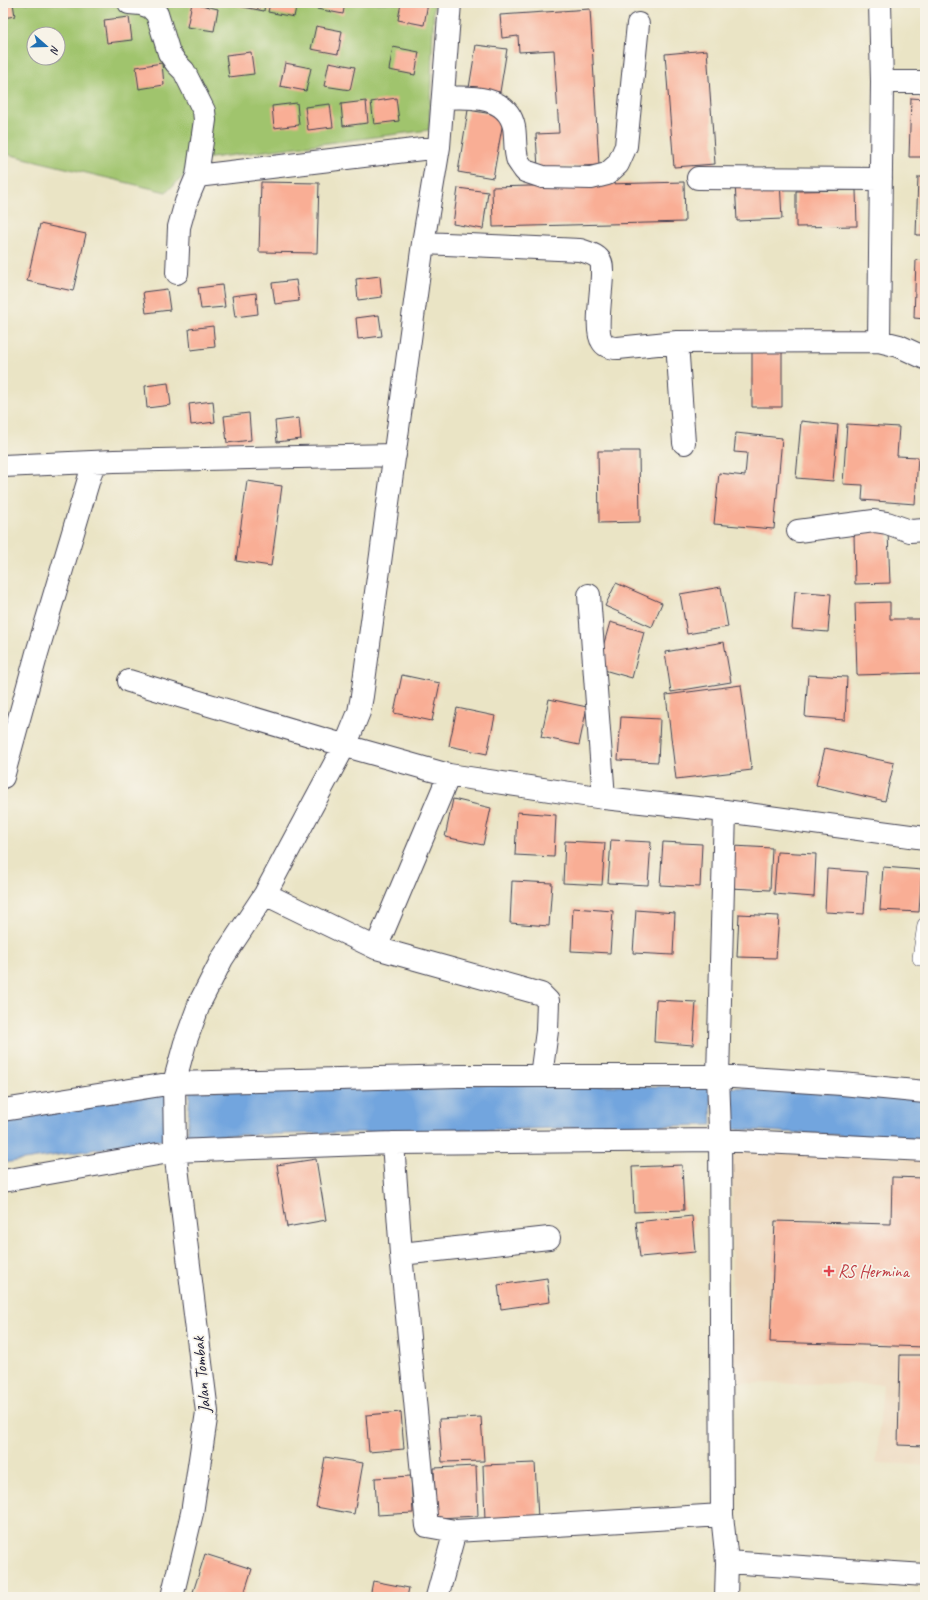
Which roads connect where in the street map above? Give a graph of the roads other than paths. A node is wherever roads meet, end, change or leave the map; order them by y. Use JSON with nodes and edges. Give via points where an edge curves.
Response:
{"nodes":[{"id":1,"x":129,"y":3,"type":"edge"},
{"id":2,"x":450,"y":3,"type":"edge"},
{"id":3,"x":880,"y":3,"type":"edge"},
{"id":4,"x":638,"y":24,"type":"dead end"},
{"id":5,"x":882,"y":82,"type":"junction"},
{"id":6,"x":925,"y":82,"type":"edge"},
{"id":7,"x":442,"y":98,"type":"junction"},
{"id":8,"x":439,"y":147,"type":"junction"},
{"id":9,"x":197,"y":176,"type":"junction"},
{"id":10,"x":698,"y":178,"type":"dead end"},
{"id":11,"x":881,"y":179,"type":"junction"},
{"id":12,"x":423,"y":242,"type":"junction"},
{"id":13,"x":177,"y":272,"type":"dead end"},
{"id":14,"x":879,"y":340,"type":"junction"},
{"id":15,"x":677,"y":342,"type":"junction"},
{"id":16,"x":925,"y":358,"type":"edge"},
{"id":17,"x":684,"y":443,"type":"dead end"},
{"id":18,"x":396,"y":455,"type":"junction"},
{"id":19,"x":94,"y":462,"type":"junction"},
{"id":20,"x":3,"y":466,"type":"edge"},
{"id":21,"x":925,"y":530,"type":"edge"},
{"id":22,"x":798,"y":531,"type":"dead end"},
{"id":23,"x":589,"y":595,"type":"dead end"},
{"id":24,"x":129,"y":681,"type":"dead end"},
{"id":25,"x":344,"y":746,"type":"junction"},
{"id":26,"x":449,"y":775,"type":"junction"},
{"id":27,"x":3,"y":777,"type":"edge"},
{"id":28,"x":604,"y":798,"type":"junction"},
{"id":29,"x":725,"y":811,"type":"junction"},
{"id":30,"x":925,"y":838,"type":"edge"},
{"id":31,"x":265,"y":894,"type":"junction"},
{"id":32,"x":925,"y":925,"type":"edge"},
{"id":33,"x":376,"y":948,"type":"junction"},
{"id":34,"x":920,"y":958,"type":"dead end"},
{"id":35,"x":541,"y":1076,"type":"junction"},
{"id":36,"x":718,"y":1079,"type":"junction"},
{"id":37,"x":174,"y":1090,"type":"junction"},
{"id":38,"x":925,"y":1092,"type":"edge"},
{"id":39,"x":3,"y":1110,"type":"edge"},
{"id":40,"x":720,"y":1135,"type":"junction"},
{"id":41,"x":393,"y":1143,"type":"junction"},
{"id":42,"x":175,"y":1147,"type":"junction"},
{"id":43,"x":925,"y":1150,"type":"edge"},
{"id":44,"x":3,"y":1181,"type":"edge"},
{"id":45,"x":549,"y":1238,"type":"dead end"},
{"id":46,"x":401,"y":1254,"type":"junction"},
{"id":47,"x":722,"y":1515,"type":"junction"},
{"id":48,"x":455,"y":1531,"type":"junction"},
{"id":49,"x":727,"y":1562,"type":"junction"},
{"id":50,"x":925,"y":1576,"type":"edge"},
{"id":51,"x":172,"y":1597,"type":"edge"},
{"id":52,"x":437,"y":1597,"type":"edge"},
{"id":53,"x":726,"y":1597,"type":"edge"}],
"edges":[{"from":1,"to":9,"type":"street","via":[[150,7],[158,14],[169,53],[184,71],[204,111]]},
{"from":2,"to":7,"type":"street","name":"Jalan Tombak"},
{"from":3,"to":5,"type":"street"},
{"from":4,"to":7,"type":"street","via":[[626,146],[618,164],[607,174],[591,178],[543,177],[525,172],[518,160],[514,125],[506,110],[490,101],[469,97]]},
{"from":5,"to":6,"type":"street"},
{"from":5,"to":11,"type":"street"},
{"from":7,"to":8,"type":"street","name":"Jalan Tombak"},
{"from":8,"to":9,"type":"street"},
{"from":8,"to":12,"type":"street","name":"Jalan Tombak"},
{"from":9,"to":13,"type":"street","via":[[179,227]]},
{"from":10,"to":11,"type":"street"},
{"from":11,"to":14,"type":"street"},
{"from":12,"to":15,"type":"street","via":[[580,250],[591,253],[602,263],[603,280],[598,328],[601,341],[609,347],[618,348]]},
{"from":12,"to":18,"type":"street","name":"Jalan Tombak"},
{"from":14,"to":15,"type":"street"},
{"from":14,"to":16,"type":"street"},
{"from":15,"to":17,"type":"street"},
{"from":18,"to":19,"type":"street"},
{"from":18,"to":25,"type":"street","name":"Jalan Tombak","via":[[362,696],[359,712]]},
{"from":19,"to":20,"type":"street"},
{"from":19,"to":27,"type":"street"},
{"from":21,"to":22,"type":"street","via":[[910,530],[874,521]]},
{"from":23,"to":28,"type":"street"},
{"from":24,"to":25,"type":"street"},
{"from":25,"to":26,"type":"street"},
{"from":25,"to":31,"type":"street","name":"Jalan Tombak"},
{"from":26,"to":28,"type":"street"},
{"from":26,"to":33,"type":"street"},
{"from":28,"to":29,"type":"street"},
{"from":29,"to":30,"type":"street"},
{"from":29,"to":36,"type":"street"},
{"from":31,"to":33,"type":"street"},
{"from":31,"to":37,"type":"street","name":"Jalan Tombak","via":[[222,959],[200,1002],[185,1043]]},
{"from":32,"to":34,"type":"lane"},
{"from":33,"to":35,"type":"street","via":[[542,994],[548,1001]]},
{"from":35,"to":36,"type":"street"},
{"from":35,"to":37,"type":"street","via":[[458,1076]]},
{"from":36,"to":38,"type":"street","via":[[842,1084]]},
{"from":36,"to":40,"type":"street"},
{"from":37,"to":39,"type":"street"},
{"from":37,"to":42,"type":"street","name":"Jalan Tombak"},
{"from":40,"to":41,"type":"street"},
{"from":40,"to":43,"type":"street"},
{"from":40,"to":47,"type":"street"},
{"from":41,"to":42,"type":"street"},
{"from":41,"to":46,"type":"street"},
{"from":42,"to":44,"type":"street"},
{"from":42,"to":51,"type":"street","name":"Jalan Tombak","via":[[207,1412],[192,1513]]},
{"from":45,"to":46,"type":"street"},
{"from":46,"to":48,"type":"street","via":[[427,1526]]},
{"from":47,"to":48,"type":"street"},
{"from":47,"to":49,"type":"street"},
{"from":48,"to":52,"type":"street"},
{"from":49,"to":50,"type":"street"},
{"from":49,"to":53,"type":"street"}]}
